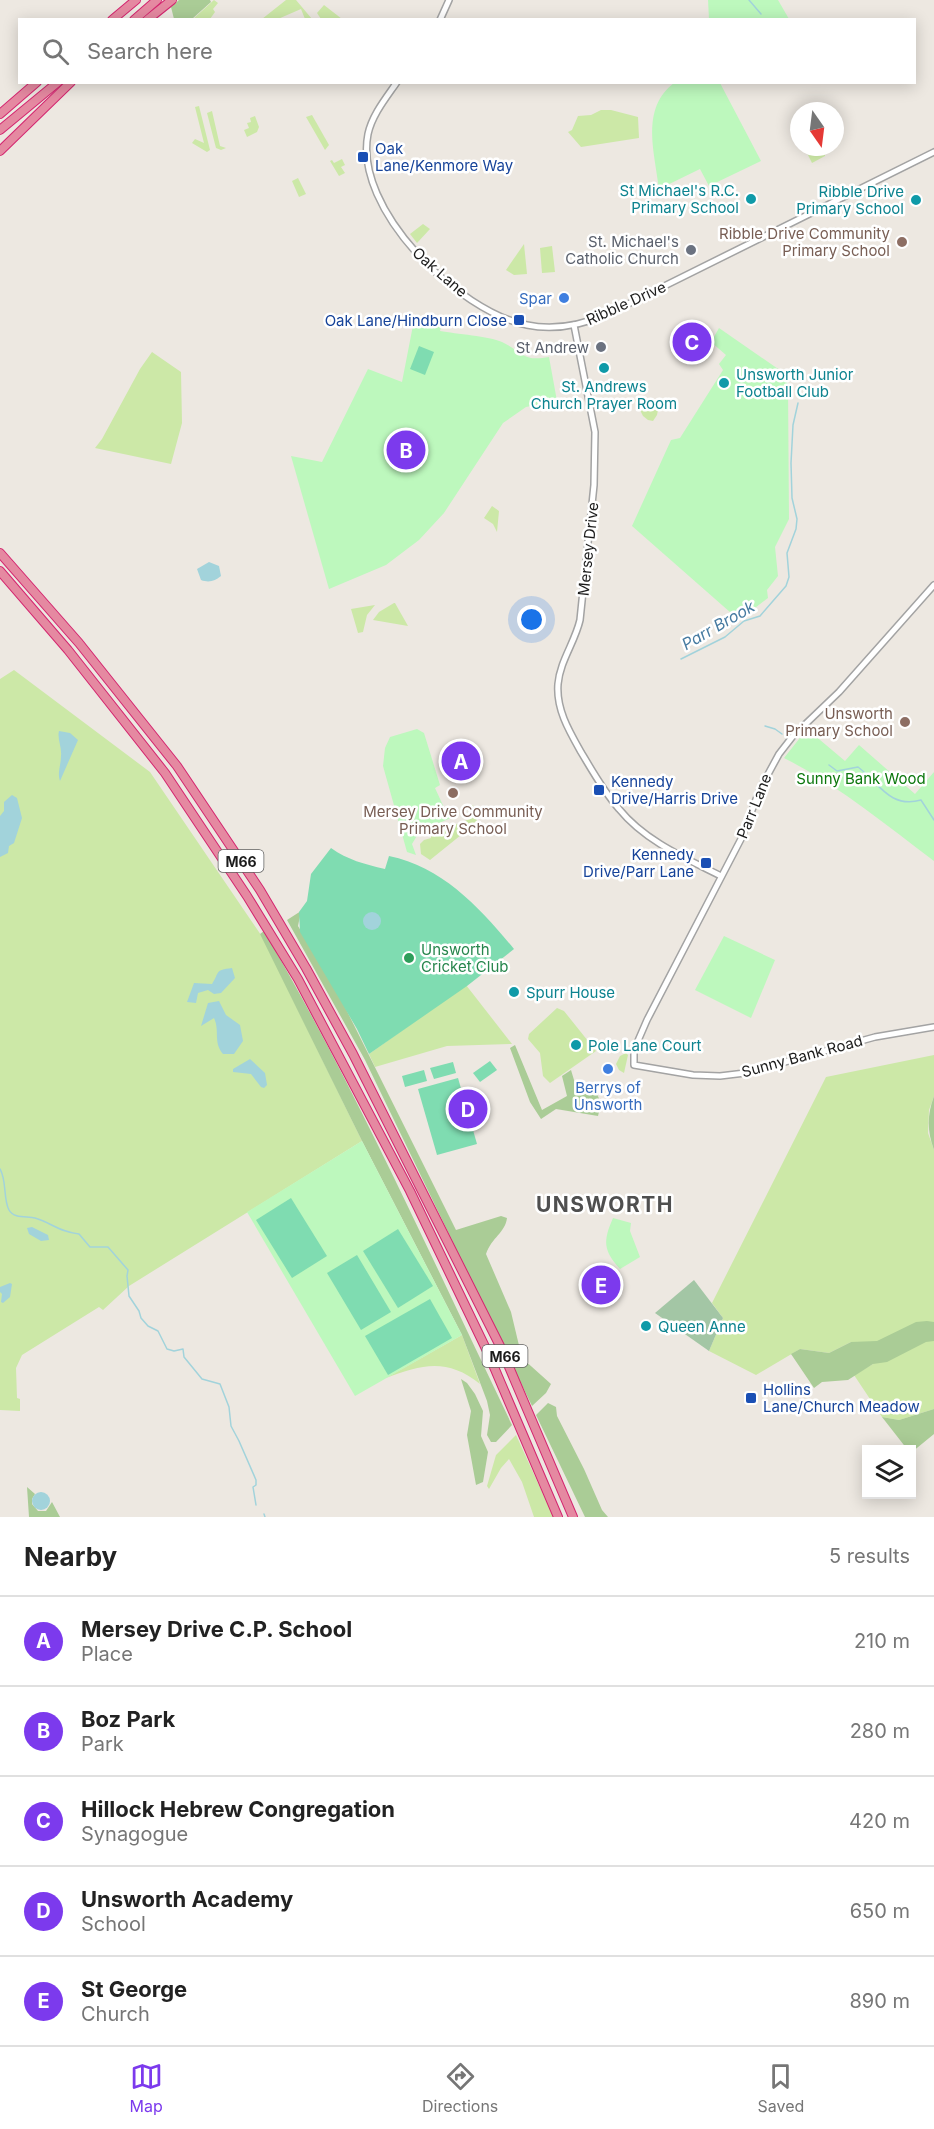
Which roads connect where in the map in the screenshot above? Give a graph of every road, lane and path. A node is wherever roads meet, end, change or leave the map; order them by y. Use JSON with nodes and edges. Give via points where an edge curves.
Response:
{"nodes":[{"id":1,"x":136,"y":0,"type":"edge"},
{"id":2,"x":158,"y":0,"type":"edge"},
{"id":3,"x":172,"y":0,"type":"edge"},
{"id":4,"x":449,"y":0,"type":"edge"},
{"id":5,"x":114,"y":18,"type":"edge"},
{"id":6,"x":136,"y":18,"type":"edge"},
{"id":7,"x":142,"y":18,"type":"edge"},
{"id":8,"x":150,"y":18,"type":"edge"},
{"id":9,"x":441,"y":18,"type":"edge"},
{"id":10,"x":35,"y":84,"type":"edge"},
{"id":11,"x":56,"y":84,"type":"edge"},
{"id":12,"x":69,"y":84,"type":"edge"},
{"id":13,"x":396,"y":84,"type":"edge"},
{"id":14,"x":0,"y":113,"type":"edge"},
{"id":15,"x":0,"y":130,"type":"edge"},
{"id":16,"x":0,"y":151,"type":"edge"},
{"id":17,"x":934,"y":152,"type":"edge"},
{"id":18,"x":574,"y":325,"type":"junction"},
{"id":19,"x":0,"y":547,"type":"edge"},
{"id":20,"x":0,"y":553,"type":"edge"},
{"id":21,"x":14,"y":566,"type":"junction"},
{"id":22,"x":0,"y":570,"type":"edge"},
{"id":23,"x":0,"y":576,"type":"edge"},
{"id":24,"x":934,"y":585,"type":"edge"},
{"id":25,"x":27,"y":601,"type":"junction"},
{"id":26,"x":721,"y":876,"type":"junction"},
{"id":27,"x":934,"y":1027,"type":"edge"},
{"id":28,"x":634,"y":1065,"type":"joint"},
{"id":29,"x":558,"y":1517,"type":"edge"},
{"id":30,"x":573,"y":1517,"type":"edge"}],
"edges":[{"from":1,"to":5,"type":"highway"},
{"from":2,"to":6,"type":"highway"},
{"from":2,"to":7,"type":"highway"},
{"from":3,"to":8,"type":"highway"},
{"from":4,"to":9,"type":"street"},
{"from":10,"to":14,"type":"highway"},
{"from":11,"to":15,"type":"highway"},
{"from":12,"to":16,"type":"highway"},
{"from":13,"to":18,"type":"street","name":"Oak Lane","via":[[373,119],[367,154],[378,193],[409,245],[425,263],[476,303],[500,316],[550,328]]},
{"from":17,"to":18,"type":"street","name":"Ribble Drive","via":[[608,314]]},
{"from":18,"to":26,"type":"street","name":"Mersey Drive","via":[[596,432],[580,620],[558,686],[564,718],[618,809],[640,830]]},
{"from":19,"to":21,"type":"highway","number":"M66"},
{"from":20,"to":21,"type":"highway","number":"M66"},
{"from":21,"to":30,"type":"highway","number":"M66","via":[[177,766],[260,890],[311,977],[428,1201],[501,1348]]},
{"from":22,"to":25,"type":"highway","number":"M66"},
{"from":23,"to":25,"type":"highway"},
{"from":24,"to":26,"type":"street","name":"Parr Lane","via":[[779,754]]},
{"from":25,"to":29,"type":"highway","number":"M66","via":[[165,774],[298,979],[410,1191],[488,1353]]},
{"from":26,"to":28,"type":"street","name":"Parr Lane","via":[[646,1020],[634,1050]]},
{"from":27,"to":28,"type":"street","name":"Sunny Bank Road","via":[[875,1037],[745,1073],[693,1075]]}]}
